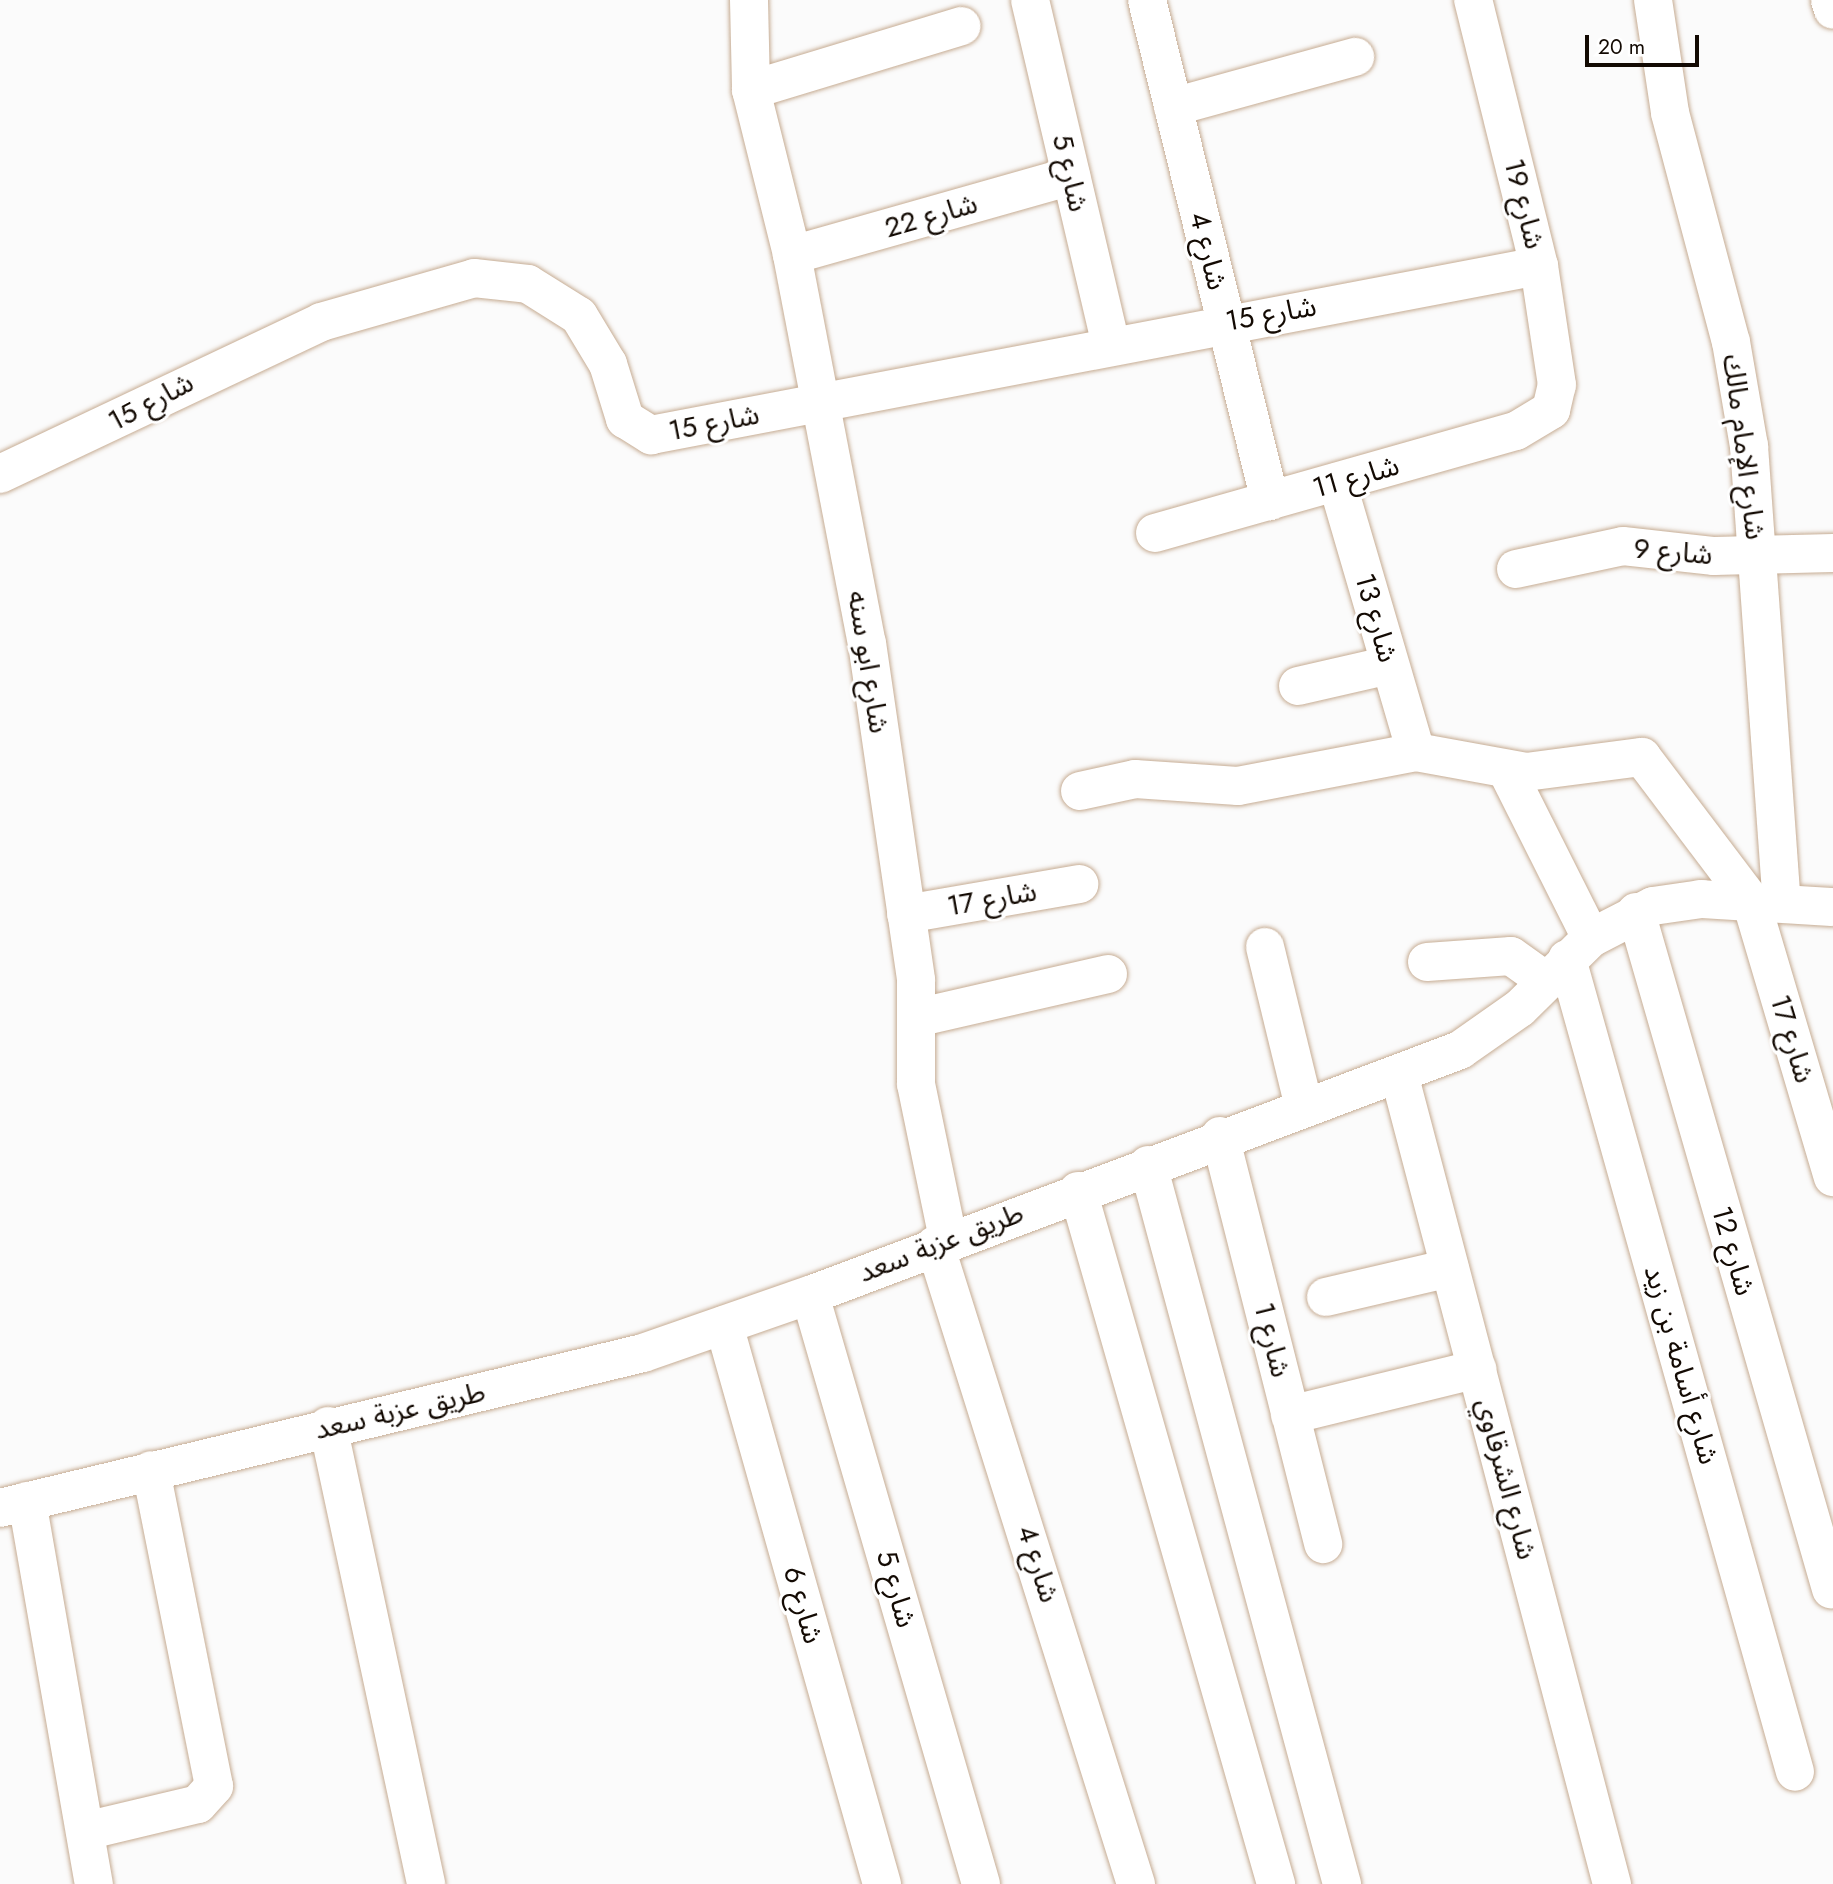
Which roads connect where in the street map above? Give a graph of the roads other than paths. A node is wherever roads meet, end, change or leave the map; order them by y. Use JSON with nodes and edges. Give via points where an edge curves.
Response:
{"nodes":[{"id":1,"x":749,"y":0,"type":"edge"},
{"id":2,"x":1030,"y":0,"type":"edge"},
{"id":3,"x":1147,"y":0,"type":"edge"},
{"id":4,"x":1473,"y":0,"type":"edge"},
{"id":5,"x":1653,"y":0,"type":"edge"},
{"id":6,"x":1830,"y":0,"type":"edge"},
{"id":7,"x":1833,"y":10,"type":"edge"},
{"id":8,"x":962,"y":26,"type":"dead end"},
{"id":9,"x":1355,"y":57,"type":"dead end"},
{"id":10,"x":751,"y":90,"type":"junction"},
{"id":11,"x":1173,"y":107,"type":"junction"},
{"id":12,"x":1071,"y":176,"type":"junction"},
{"id":13,"x":792,"y":255,"type":"junction"},
{"id":14,"x":1539,"y":266,"type":"junction"},
{"id":15,"x":1226,"y":321,"type":"junction"},
{"id":16,"x":1111,"y":345,"type":"junction"},
{"id":17,"x":820,"y":403,"type":"junction"},
{"id":18,"x":1551,"y":410,"type":"joint"},
{"id":19,"x":0,"y":474,"type":"edge"},
{"id":20,"x":1337,"y":482,"type":"junction"},
{"id":21,"x":1270,"y":501,"type":"junction"},
{"id":22,"x":1155,"y":533,"type":"dead end"},
{"id":23,"x":1833,"y":553,"type":"edge"},
{"id":24,"x":1758,"y":557,"type":"junction"},
{"id":25,"x":1516,"y":569,"type":"dead end"},
{"id":26,"x":1390,"y":665,"type":"junction"},
{"id":27,"x":1298,"y":686,"type":"dead end"},
{"id":28,"x":1416,"y":752,"type":"junction"},
{"id":29,"x":1506,"y":769,"type":"junction"},
{"id":30,"x":1080,"y":791,"type":"dead end"},
{"id":31,"x":1079,"y":884,"type":"dead end"},
{"id":32,"x":1766,"y":902,"type":"junction"},
{"id":33,"x":1833,"y":907,"type":"edge"},
{"id":34,"x":1636,"y":912,"type":"junction"},
{"id":35,"x":906,"y":914,"type":"junction"},
{"id":36,"x":1265,"y":947,"type":"dead end"},
{"id":37,"x":1568,"y":959,"type":"junction"},
{"id":38,"x":1427,"y":962,"type":"dead end"},
{"id":39,"x":1108,"y":974,"type":"dead end"},
{"id":40,"x":916,"y":1017,"type":"junction"},
{"id":41,"x":1399,"y":1074,"type":"junction"},
{"id":42,"x":1304,"y":1107,"type":"junction"},
{"id":43,"x":1220,"y":1136,"type":"junction"},
{"id":44,"x":1148,"y":1164,"type":"junction"},
{"id":45,"x":1833,"y":1177,"type":"edge"},
{"id":46,"x":1078,"y":1191,"type":"junction"},
{"id":47,"x":942,"y":1242,"type":"junction"},
{"id":48,"x":1450,"y":1268,"type":"junction"},
{"id":49,"x":810,"y":1294,"type":"junction"},
{"id":50,"x":1326,"y":1297,"type":"dead end"},
{"id":51,"x":724,"y":1325,"type":"junction"},
{"id":52,"x":1477,"y":1369,"type":"junction"},
{"id":53,"x":1290,"y":1415,"type":"junction"},
{"id":54,"x":328,"y":1426,"type":"junction"},
{"id":55,"x":151,"y":1470,"type":"junction"},
{"id":56,"x":13,"y":1504,"type":"edge"},
{"id":57,"x":1324,"y":1544,"type":"dead end"},
{"id":58,"x":1831,"y":1589,"type":"dead end"},
{"id":59,"x":1795,"y":1772,"type":"dead end"},
{"id":60,"x":85,"y":1831,"type":"junction"},
{"id":61,"x":94,"y":1884,"type":"edge"},
{"id":62,"x":426,"y":1884,"type":"edge"},
{"id":63,"x":882,"y":1884,"type":"edge"},
{"id":64,"x":981,"y":1884,"type":"edge"},
{"id":65,"x":1136,"y":1884,"type":"edge"},
{"id":66,"x":1276,"y":1884,"type":"edge"},
{"id":67,"x":1342,"y":1884,"type":"edge"},
{"id":68,"x":1612,"y":1884,"type":"edge"}],
"edges":[{"from":1,"to":10,"type":"street","name":"شارع ابو سنه"},
{"from":2,"to":12,"type":"street","name":"شارع 5"},
{"from":3,"to":11,"type":"street","name":"شارع 4"},
{"from":4,"to":14,"type":"street","name":"شارع 19"},
{"from":5,"to":24,"type":"street","name":"شارع الإمام مالك","via":[[1683,173],[1741,394]]},
{"from":6,"to":7,"type":"street"},
{"from":8,"to":10,"type":"street"},
{"from":9,"to":11,"type":"street"},
{"from":10,"to":13,"type":"street","name":"شارع ابو سنه"},
{"from":11,"to":15,"type":"street","name":"شارع 4"},
{"from":12,"to":13,"type":"street","name":"شارع 22"},
{"from":12,"to":16,"type":"street","name":"شارع 5"},
{"from":13,"to":17,"type":"street","name":"شارع ابو سنه"},
{"from":14,"to":15,"type":"street","name":"شارع 15"},
{"from":14,"to":18,"type":"street","name":"شارع 19","via":[[1557,385]]},
{"from":15,"to":16,"type":"street","name":"شارع 15"},
{"from":15,"to":21,"type":"street","name":"شارع 4"},
{"from":16,"to":17,"type":"street","name":"شارع 15"},
{"from":17,"to":19,"type":"street","name":"شارع 15","via":[[651,435],[636,430],[625,419],[595,334],[579,316],[528,284],[474,278],[321,322]]},
{"from":17,"to":35,"type":"street","name":"شارع ابو سنه","via":[[867,643]]},
{"from":18,"to":20,"type":"street","name":"شارع 11","via":[[1516,431]]},
{"from":20,"to":21,"type":"street","name":"شارع 11"},
{"from":20,"to":26,"type":"street","name":"شارع 13"},
{"from":21,"to":22,"type":"street","name":"شارع 11"},
{"from":23,"to":24,"type":"street","name":"شارع 9"},
{"from":24,"to":25,"type":"street","name":"شارع 9","via":[[1623,546]]},
{"from":24,"to":32,"type":"street","name":"شارع الإمام مالك"},
{"from":26,"to":27,"type":"street"},
{"from":26,"to":28,"type":"street","name":"شارع 13"},
{"from":28,"to":29,"type":"street"},
{"from":28,"to":30,"type":"street","via":[[1238,786],[1135,779]]},
{"from":29,"to":32,"type":"street","via":[[1535,772],[1642,757]]},
{"from":29,"to":37,"type":"street","name":"شارع أسامة بن زيد"},
{"from":31,"to":35,"type":"street","name":"شارع 17"},
{"from":32,"to":33,"type":"street","name":"طريق عزبة سعد"},
{"from":32,"to":34,"type":"street","name":"طريق عزبة سعد","via":[[1701,898]]},
{"from":32,"to":45,"type":"street","name":"شارع 17"},
{"from":34,"to":37,"type":"street","name":"طريق عزبة سعد"},
{"from":34,"to":58,"type":"street","name":"شارع 12"},
{"from":35,"to":40,"type":"street","name":"شارع ابو سنه"},
{"from":36,"to":42,"type":"street"},
{"from":37,"to":38,"type":"street","via":[[1511,956]]},
{"from":37,"to":41,"type":"street","name":"طريق عزبة سعد","via":[[1492,1031]]},
{"from":37,"to":59,"type":"street","name":"شارع أسامة بن زيد"},
{"from":39,"to":40,"type":"street"},
{"from":40,"to":47,"type":"street","name":"شارع ابو سنه","via":[[916,1084]]},
{"from":41,"to":42,"type":"street","name":"طريق عزبة سعد"},
{"from":41,"to":48,"type":"street","name":"شارع الشرقاوي"},
{"from":42,"to":43,"type":"street","name":"طريق عزبة سعد"},
{"from":43,"to":44,"type":"street","name":"طريق عزبة سعد"},
{"from":43,"to":53,"type":"street","name":"شارع 1"},
{"from":44,"to":46,"type":"street","name":"طريق عزبة سعد"},
{"from":44,"to":67,"type":"street"},
{"from":46,"to":47,"type":"street","name":"طريق عزبة سعد"},
{"from":46,"to":66,"type":"street"},
{"from":47,"to":49,"type":"street","name":"طريق عزبة سعد"},
{"from":47,"to":65,"type":"street","name":"شارع 4"},
{"from":48,"to":50,"type":"street"},
{"from":48,"to":52,"type":"street","name":"شارع الشرقاوي"},
{"from":49,"to":51,"type":"street","name":"طريق عزبة سعد"},
{"from":49,"to":64,"type":"street","name":"شارع 5"},
{"from":51,"to":54,"type":"street","name":"طريق عزبة سعد","via":[[643,1353]]},
{"from":51,"to":63,"type":"street","name":"شارع 6"},
{"from":52,"to":53,"type":"street"},
{"from":52,"to":68,"type":"street","name":"شارع الشرقاوي"},
{"from":53,"to":57,"type":"street","name":"شارع 1"},
{"from":54,"to":55,"type":"street","name":"طريق عزبة سعد"},
{"from":54,"to":62,"type":"street"},
{"from":55,"to":56,"type":"street","name":"طريق عزبة سعد"},
{"from":55,"to":60,"type":"street","via":[[214,1786],[198,1804]]},
{"from":56,"to":60,"type":"street"},
{"from":60,"to":61,"type":"street"}]}
